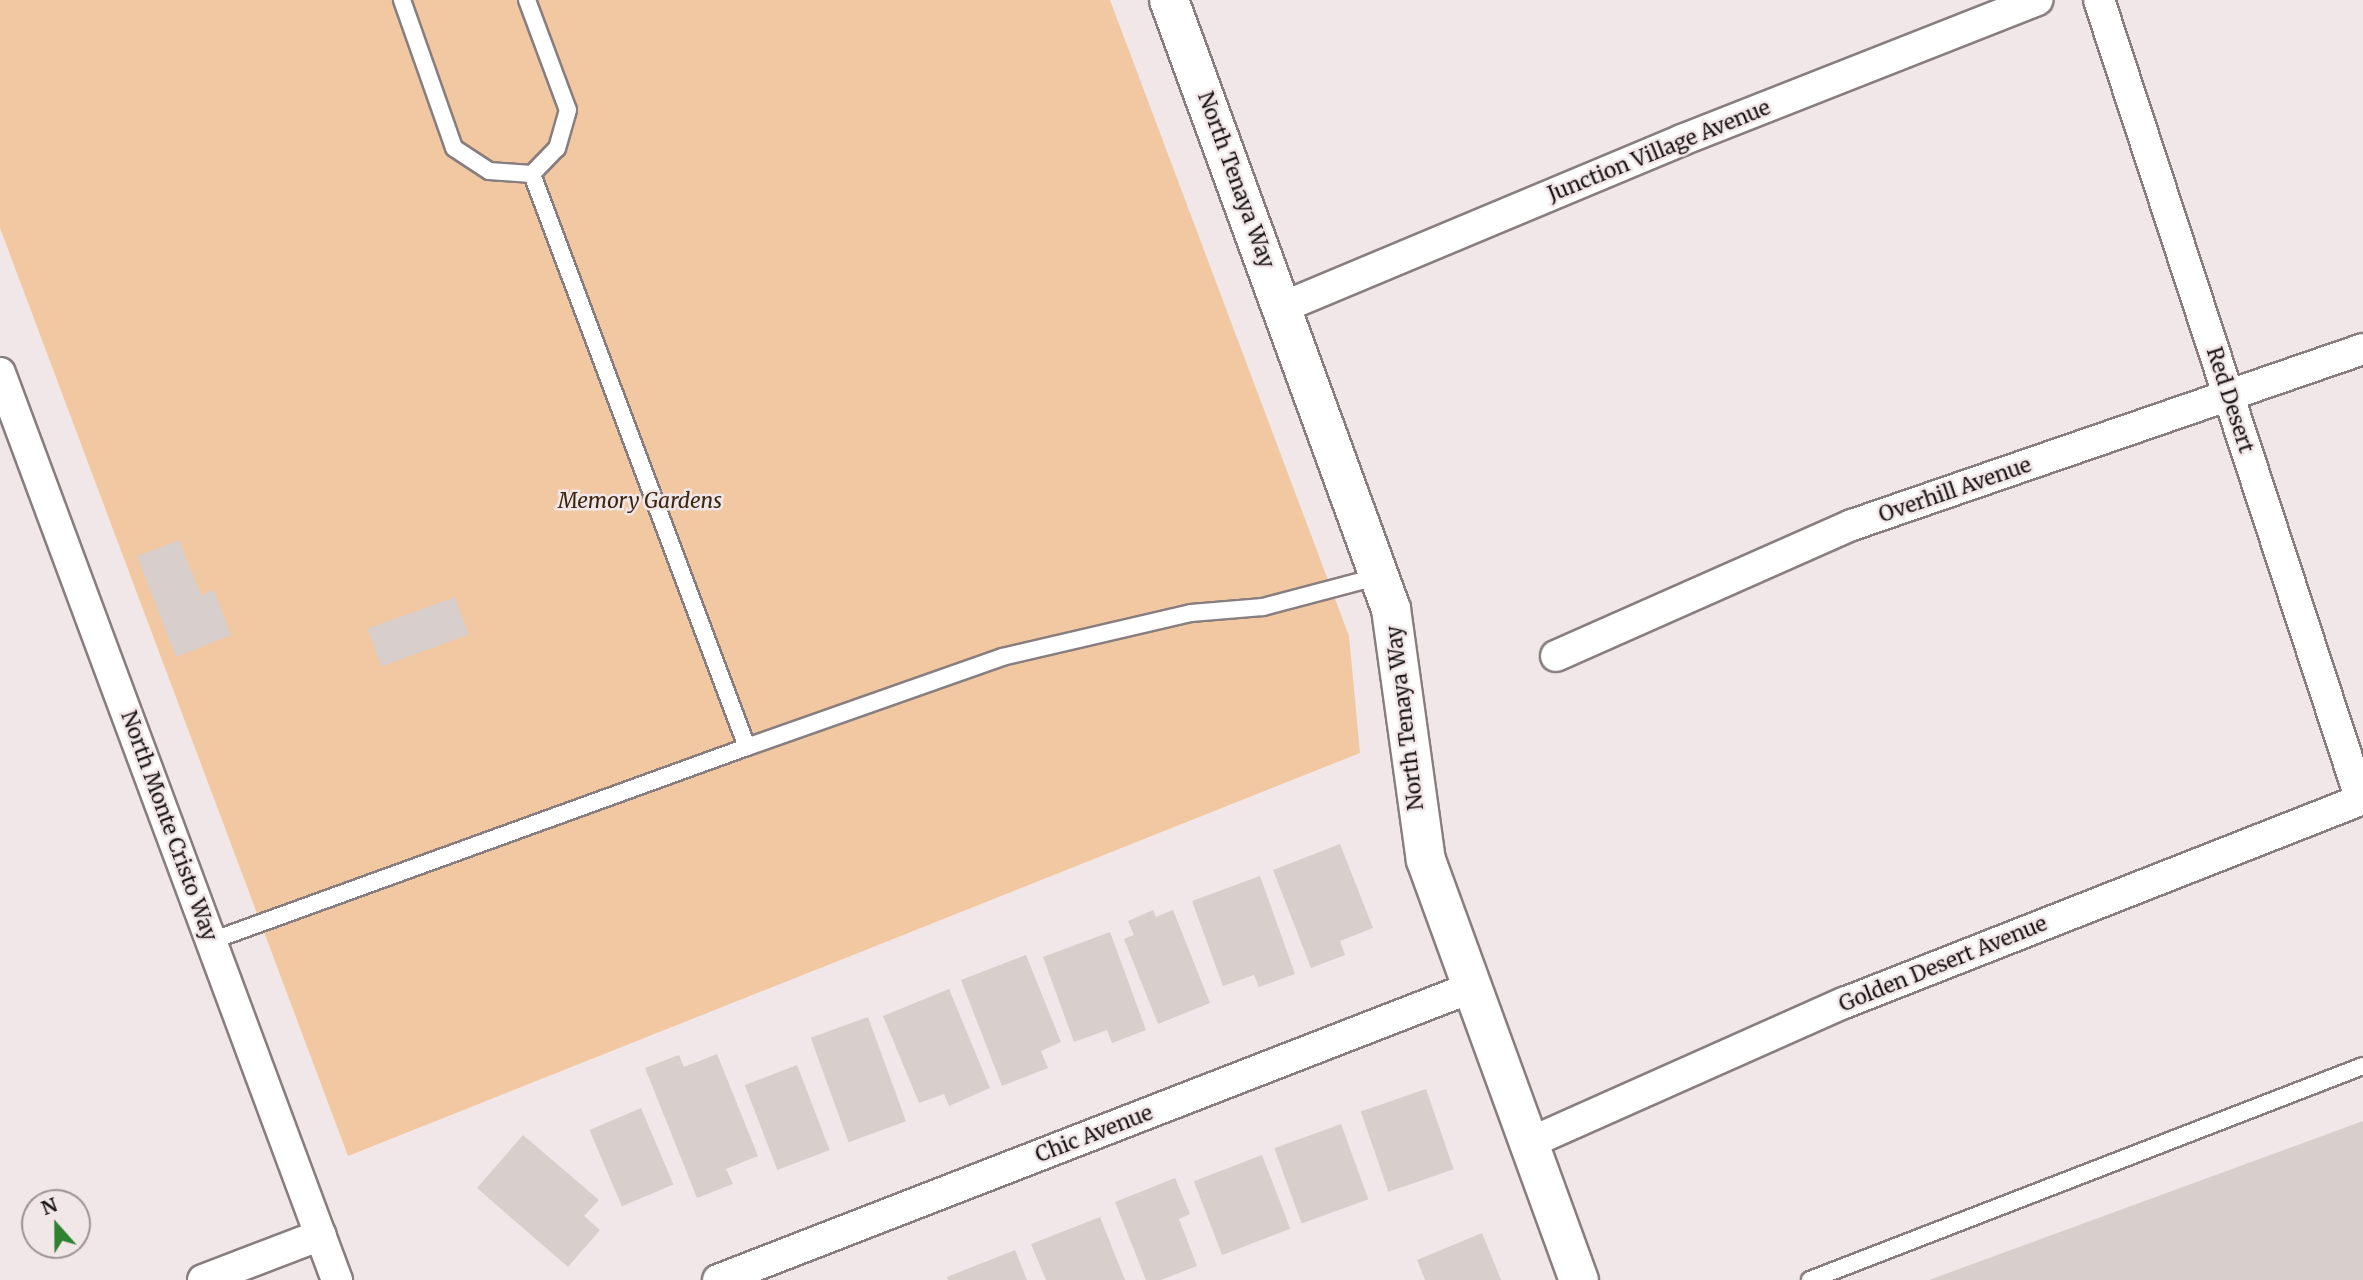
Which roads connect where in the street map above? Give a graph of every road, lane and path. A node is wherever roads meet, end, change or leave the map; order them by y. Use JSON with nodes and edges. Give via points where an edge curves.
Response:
{"nodes":[{"id":1,"x":402,"y":0,"type":"edge"},
{"id":2,"x":527,"y":0,"type":"edge"},
{"id":3,"x":1170,"y":0,"type":"edge"},
{"id":4,"x":2037,"y":0,"type":"edge"},
{"id":5,"x":2099,"y":0,"type":"edge"},
{"id":6,"x":532,"y":174,"type":"junction"},
{"id":7,"x":1283,"y":307,"type":"junction"},
{"id":8,"x":2363,"y":349,"type":"edge"},
{"id":9,"x":0,"y":373,"type":"edge"},
{"id":10,"x":2228,"y":395,"type":"junction"},
{"id":11,"x":1380,"y":576,"type":"junction"},
{"id":12,"x":1556,"y":656,"type":"dead end"},
{"id":13,"x":747,"y":747,"type":"junction"},
{"id":14,"x":2362,"y":800,"type":"edge"},
{"id":15,"x":211,"y":942,"type":"junction"},
{"id":16,"x":1470,"y":988,"type":"junction"},
{"id":17,"x":2363,"y":1066,"type":"edge"},
{"id":18,"x":1529,"y":1143,"type":"junction"},
{"id":19,"x":321,"y":1235,"type":"junction"},
{"id":20,"x":203,"y":1280,"type":"edge"},
{"id":21,"x":337,"y":1280,"type":"edge"},
{"id":22,"x":718,"y":1280,"type":"edge"},
{"id":23,"x":1579,"y":1280,"type":"edge"},
{"id":24,"x":1810,"y":1280,"type":"edge"}],
"edges":[{"from":1,"to":6,"type":"lane","via":[[454,148],[489,171]]},
{"from":2,"to":6,"type":"lane","via":[[568,110],[557,148]]},
{"from":3,"to":7,"type":"main road","name":"North Tenaya Way"},
{"from":4,"to":7,"type":"street","name":"Junction Village Avenue","via":[[1682,140]]},
{"from":5,"to":10,"type":"street","name":"Red Desert"},
{"from":6,"to":13,"type":"lane"},
{"from":7,"to":11,"type":"main road","name":"North Tenaya Way"},
{"from":8,"to":10,"type":"street","name":"Overhill Avenue"},
{"from":9,"to":15,"type":"street","name":"North Monte Cristo Way"},
{"from":10,"to":12,"type":"street","name":"Overhill Avenue","via":[[1852,525]]},
{"from":10,"to":14,"type":"street","name":"Red Desert"},
{"from":11,"to":13,"type":"lane","via":[[1263,607],[1191,613],[1002,657]]},
{"from":11,"to":16,"type":"main road","name":"North Tenaya Way","via":[[1399,648],[1419,829]]},
{"from":13,"to":15,"type":"lane"},
{"from":14,"to":18,"type":"street","name":"Golden Desert Avenue","via":[[1844,1003]]},
{"from":15,"to":19,"type":"street","name":"North Monte Cristo Way"},
{"from":16,"to":18,"type":"main road","name":"North Tenaya Way"},
{"from":16,"to":22,"type":"street","name":"Chic Avenue"},
{"from":17,"to":24,"type":"lane"},
{"from":18,"to":23,"type":"main road","name":"North Tenaya Way"},
{"from":19,"to":20,"type":"street"},
{"from":19,"to":21,"type":"street","name":"North Monte Cristo Way"}]}
